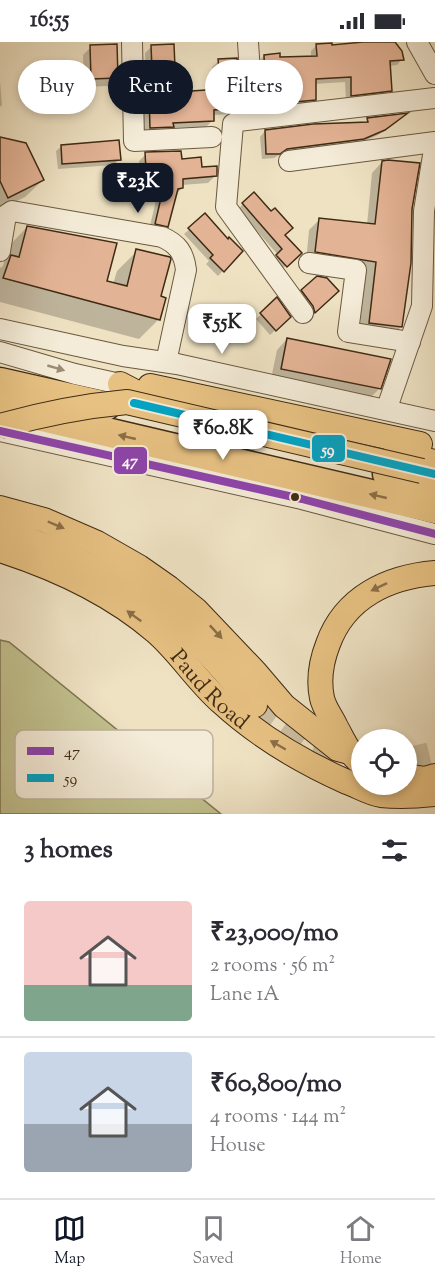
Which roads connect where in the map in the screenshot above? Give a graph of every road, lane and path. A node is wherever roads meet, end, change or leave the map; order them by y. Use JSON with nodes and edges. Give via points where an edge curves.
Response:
{"nodes":[{"id":1,"x":132,"y":42,"type":"edge"},
{"id":2,"x":248,"y":42,"type":"edge"},
{"id":3,"x":417,"y":42,"type":"edge"},
{"id":4,"x":435,"y":74,"type":"edge"},
{"id":5,"x":435,"y":98,"type":"edge"},
{"id":6,"x":254,"y":119,"type":"junction"},
{"id":7,"x":212,"y":137,"type":"dead end"},
{"id":8,"x":435,"y":142,"type":"edge"},
{"id":9,"x":289,"y":162,"type":"dead end"},
{"id":10,"x":0,"y":251,"type":"edge"},
{"id":11,"x":309,"y":263,"type":"dead end"},
{"id":12,"x":303,"y":313,"type":"dead end"},
{"id":13,"x":0,"y":329,"type":"edge"},
{"id":14,"x":410,"y":342,"type":"junction"},
{"id":15,"x":0,"y":352,"type":"edge"},
{"id":16,"x":166,"y":362,"type":"junction"},
{"id":17,"x":0,"y":382,"type":"edge"},
{"id":18,"x":120,"y":384,"type":"joint"},
{"id":19,"x":389,"y":402,"type":"dead end"},
{"id":20,"x":0,"y":407,"type":"edge"},
{"id":21,"x":435,"y":421,"type":"edge"},
{"id":22,"x":0,"y":426,"type":"edge"},
{"id":23,"x":0,"y":431,"type":"edge"},
{"id":24,"x":432,"y":468,"type":"edge"},
{"id":25,"x":0,"y":508,"type":"edge"},
{"id":26,"x":435,"y":509,"type":"edge"},
{"id":27,"x":0,"y":530,"type":"edge"},
{"id":28,"x":435,"y":534,"type":"edge"},
{"id":29,"x":0,"y":550,"type":"edge"},
{"id":30,"x":435,"y":573,"type":"edge"},
{"id":31,"x":255,"y":705,"type":"tunnel mouth"},
{"id":32,"x":351,"y":751,"type":"edge"},
{"id":33,"x":435,"y":776,"type":"edge"},
{"id":34,"x":417,"y":778,"type":"edge"},
{"id":35,"x":435,"y":794,"type":"edge"}],
"edges":[{"from":1,"to":7,"type":"street","via":[[134,141]]},
{"from":2,"to":6,"type":"street"},
{"from":3,"to":4,"type":"street"},
{"from":5,"to":6,"type":"street"},
{"from":6,"to":12,"type":"street","via":[[235,122],[231,127],[226,207]]},
{"from":8,"to":9,"type":"street"},
{"from":8,"to":14,"type":"street","via":[[424,211],[422,306]]},
{"from":10,"to":16,"type":"street","via":[[6,214],[12,210],[171,241],[185,258],[186,270]]},
{"from":11,"to":14,"type":"street","via":[[356,270],[348,332]]},
{"from":13,"to":16,"type":"street"},
{"from":14,"to":19,"type":"street"},
{"from":15,"to":18,"type":"street","one_way":true},
{"from":16,"to":21,"type":"street"},
{"from":17,"to":24,"type":"highway"},
{"from":18,"to":24,"type":"main road","via":[[147,385]]},
{"from":26,"to":20,"type":"highway","one_way":true},
{"from":22,"to":24,"type":"main road","bridge":true,"via":[[75,408],[127,402]]},
{"from":23,"to":28,"type":"street","via":[[302,499]]},
{"from":25,"to":32,"type":"main road","name":"Paud Road","one_way":true,"via":[[44,520],[97,543],[154,578],[196,610],[284,706],[338,749]]},
{"from":27,"to":31,"type":"main road","via":[[87,563],[128,587],[194,640]]},
{"from":35,"to":29,"type":"main road","name":"Paud Road","one_way":true,"via":[[379,795],[329,774],[270,740],[220,701],[156,632],[116,602],[75,579]]},
{"from":30,"to":32,"type":"main road","one_way":true,"via":[[379,586],[346,611],[331,636],[320,678],[323,700]]},
{"from":33,"to":34,"type":"main road"}]}
